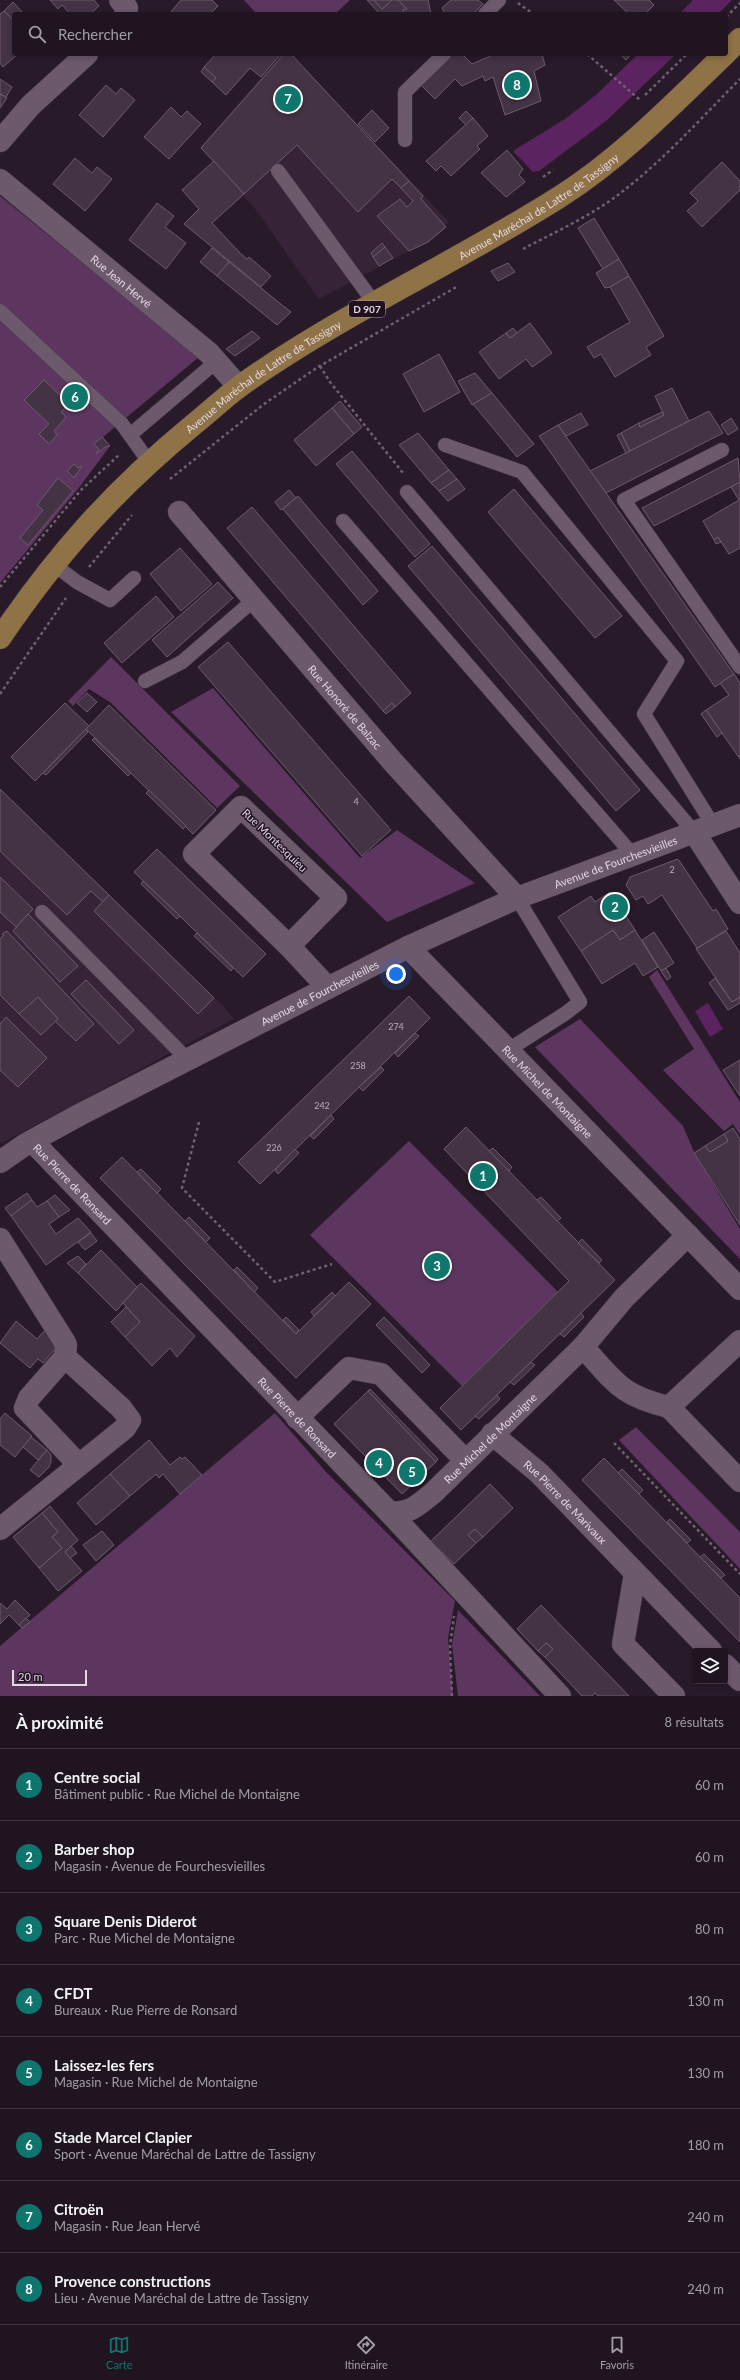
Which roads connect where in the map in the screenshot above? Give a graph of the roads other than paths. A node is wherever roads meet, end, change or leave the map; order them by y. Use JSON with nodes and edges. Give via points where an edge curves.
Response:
{"nodes":[{"id":1,"x":120,"y":0,"type":"edge"},
{"id":2,"x":499,"y":0,"type":"edge"},
{"id":3,"x":126,"y":12,"type":"edge"},
{"id":4,"x":487,"y":12,"type":"edge"},
{"id":5,"x":740,"y":39,"type":"edge"},
{"id":6,"x":728,"y":50,"type":"edge"},
{"id":7,"x":86,"y":56,"type":"edge"},
{"id":8,"x":442,"y":56,"type":"edge"},
{"id":9,"x":722,"y":56,"type":"edge"},
{"id":10,"x":405,"y":140,"type":"dead end"},
{"id":11,"x":0,"y":141,"type":"edge"},
{"id":12,"x":278,"y":170,"type":"dead end"},
{"id":13,"x":0,"y":180,"type":"edge"},
{"id":14,"x":375,"y":304,"type":"junction"},
{"id":15,"x":0,"y":311,"type":"edge"},
{"id":16,"x":217,"y":361,"type":"junction"},
{"id":17,"x":239,"y":387,"type":"junction"},
{"id":18,"x":130,"y":435,"type":"junction"},
{"id":19,"x":445,"y":445,"type":"dead end"},
{"id":20,"x":722,"y":450,"type":"dead end"},
{"id":21,"x":148,"y":462,"type":"junction"},
{"id":22,"x":407,"y":492,"type":"road end"},
{"id":23,"x":179,"y":512,"type":"dead end"},
{"id":24,"x":343,"y":521,"type":"dead end"},
{"id":25,"x":52,"y":564,"type":"junction"},
{"id":26,"x":134,"y":578,"type":"dead end"},
{"id":27,"x":255,"y":599,"type":"junction"},
{"id":28,"x":0,"y":638,"type":"edge"},
{"id":29,"x":740,"y":667,"type":"edge"},
{"id":30,"x":145,"y":681,"type":"dead end"},
{"id":31,"x":740,"y":815,"type":"edge"},
{"id":32,"x":704,"y":828,"type":"junction"},
{"id":33,"x":633,"y":855,"type":"junction"},
{"id":34,"x":516,"y":898,"type":"junction"},
{"id":35,"x":740,"y":903,"type":"edge"},
{"id":36,"x":42,"y":912,"type":"dead end"},
{"id":37,"x":289,"y":946,"type":"junction"},
{"id":38,"x":408,"y":947,"type":"junction"},
{"id":39,"x":328,"y":988,"type":"junction"},
{"id":40,"x":508,"y":1050,"type":"junction"},
{"id":41,"x":188,"y":1060,"type":"junction"},
{"id":42,"x":32,"y":1141,"type":"junction"},
{"id":43,"x":0,"y":1162,"type":"edge"},
{"id":44,"x":688,"y":1235,"type":"junction"},
{"id":45,"x":0,"y":1240,"type":"edge"},
{"id":46,"x":740,"y":1289,"type":"edge"},
{"id":47,"x":740,"y":1341,"type":"edge"},
{"id":48,"x":583,"y":1347,"type":"junction"},
{"id":49,"x":64,"y":1349,"type":"junction"},
{"id":50,"x":669,"y":1407,"type":"junction"},
{"id":51,"x":297,"y":1418,"type":"junction"},
{"id":52,"x":492,"y":1434,"type":"junction"},
{"id":53,"x":465,"y":1460,"type":"junction"},
{"id":54,"x":79,"y":1465,"type":"junction"},
{"id":55,"x":740,"y":1481,"type":"edge"},
{"id":56,"x":389,"y":1512,"type":"junction"},
{"id":57,"x":0,"y":1529,"type":"edge"},
{"id":58,"x":635,"y":1573,"type":"junction"},
{"id":59,"x":709,"y":1648,"type":"edge"},
{"id":60,"x":728,"y":1668,"type":"edge"},
{"id":61,"x":740,"y":1680,"type":"edge"},
{"id":62,"x":560,"y":1696,"type":"edge"},
{"id":63,"x":674,"y":1696,"type":"edge"}],
"edges":[{"from":1,"to":3,"type":"street","via":[[127,8]]},
{"from":2,"to":4,"type":"lane"},
{"from":5,"to":6,"type":"main road","name":"Avenue Maréchal de Lattre de Tassigny","number":"D 907"},
{"from":7,"to":11,"type":"street","via":[[31,105]]},
{"from":8,"to":10,"type":"lane","via":[[405,92]]},
{"from":9,"to":14,"type":"main road","name":"Avenue Maréchal de Lattre de Tassigny","number":"D 907","via":[[639,137],[568,191]]},
{"from":12,"to":14,"type":"lane"},
{"from":13,"to":16,"type":"street","name":"Rue Jean Hervé"},
{"from":14,"to":17,"type":"main road","name":"Avenue Maréchal de Lattre de Tassigny","number":"D 907"},
{"from":15,"to":18,"type":"lane","via":[[108,411]]},
{"from":16,"to":17,"type":"street","name":"Rue Jean Hervé"},
{"from":16,"to":18,"type":"lane"},
{"from":17,"to":21,"type":"main road","name":"Avenue Maréchal de Lattre de Tassigny","number":"D 907"},
{"from":18,"to":21,"type":"lane"},
{"from":19,"to":32,"type":"lane","via":[[522,472],[677,661],[644,714]]},
{"from":20,"to":29,"type":"lane","via":[[624,500]]},
{"from":21,"to":25,"type":"main road","name":"Avenue Maréchal de Lattre de Tassigny","number":"D 907","via":[[88,522]]},
{"from":22,"to":32,"type":"lane"},
{"from":23,"to":27,"type":"street","name":"Rue Honoré de Balzac"},
{"from":24,"to":33,"type":"lane"},
{"from":25,"to":26,"type":"lane","via":[[77,582],[110,600]]},
{"from":25,"to":28,"type":"main road","name":"Avenue Maréchal de Lattre de Tassigny","number":"D 907"},
{"from":27,"to":30,"type":"lane","via":[[182,662]]},
{"from":27,"to":34,"type":"street","name":"Rue Honoré de Balzac","via":[[392,761]]},
{"from":31,"to":32,"type":"street","name":"Avenue de Fourchesvieilles"},
{"from":32,"to":33,"type":"street","name":"Avenue de Fourchesvieilles"},
{"from":32,"to":35,"type":"street"},
{"from":33,"to":34,"type":"street","name":"Avenue de Fourchesvieilles"},
{"from":34,"to":38,"type":"street","name":"Avenue de Fourchesvieilles"},
{"from":34,"to":40,"type":"lane","via":[[580,1002],[566,1014]]},
{"from":36,"to":41,"type":"lane"},
{"from":37,"to":37,"type":"street","name":"Rue Montesquieu","via":[[336,898],[241,807],[194,854]]},
{"from":37,"to":39,"type":"street","name":"Rue Montesquieu"},
{"from":38,"to":39,"type":"street","name":"Avenue de Fourchesvieilles"},
{"from":38,"to":40,"type":"street","name":"Rue Michel de Montaigne"},
{"from":39,"to":41,"type":"street","name":"Avenue de Fourchesvieilles"},
{"from":40,"to":44,"type":"street","name":"Rue Michel de Montaigne"},
{"from":41,"to":42,"type":"street","name":"Avenue de Fourchesvieilles"},
{"from":42,"to":43,"type":"street","name":"Avenue de Fourchesvieilles"},
{"from":42,"to":51,"type":"street","name":"Rue Pierre de Ronsard"},
{"from":44,"to":46,"type":"street","name":"Rue Michel de Montaigne"},
{"from":44,"to":48,"type":"street","name":"Rue Michel de Montaigne","via":[[624,1298]]},
{"from":45,"to":49,"type":"street"},
{"from":47,"to":50,"type":"street"},
{"from":48,"to":50,"type":"street","via":[[622,1390],[644,1401]]},
{"from":48,"to":52,"type":"street","name":"Rue Michel de Montaigne"},
{"from":49,"to":54,"type":"street","via":[[29,1398],[25,1408]]},
{"from":49,"to":54,"type":"street","via":[[128,1414],[130,1420],[125,1428]]},
{"from":50,"to":55,"type":"street"},
{"from":51,"to":53,"type":"street","via":[[349,1368],[381,1374]]},
{"from":51,"to":56,"type":"street","name":"Rue Pierre de Ronsard"},
{"from":52,"to":53,"type":"street","name":"Rue Michel de Montaigne"},
{"from":52,"to":58,"type":"street","name":"Rue Pierre de Marivaux","via":[[539,1473]]},
{"from":53,"to":56,"type":"street","name":"Rue Michel de Montaigne","via":[[433,1493],[409,1512]]},
{"from":54,"to":57,"type":"street"},
{"from":56,"to":62,"type":"street","name":"Rue Pierre de Ronsard"},
{"from":58,"to":59,"type":"street","name":"Rue Pierre de Marivaux"},
{"from":58,"to":63,"type":"street","via":[[623,1644]]},
{"from":60,"to":61,"type":"street"}]}
